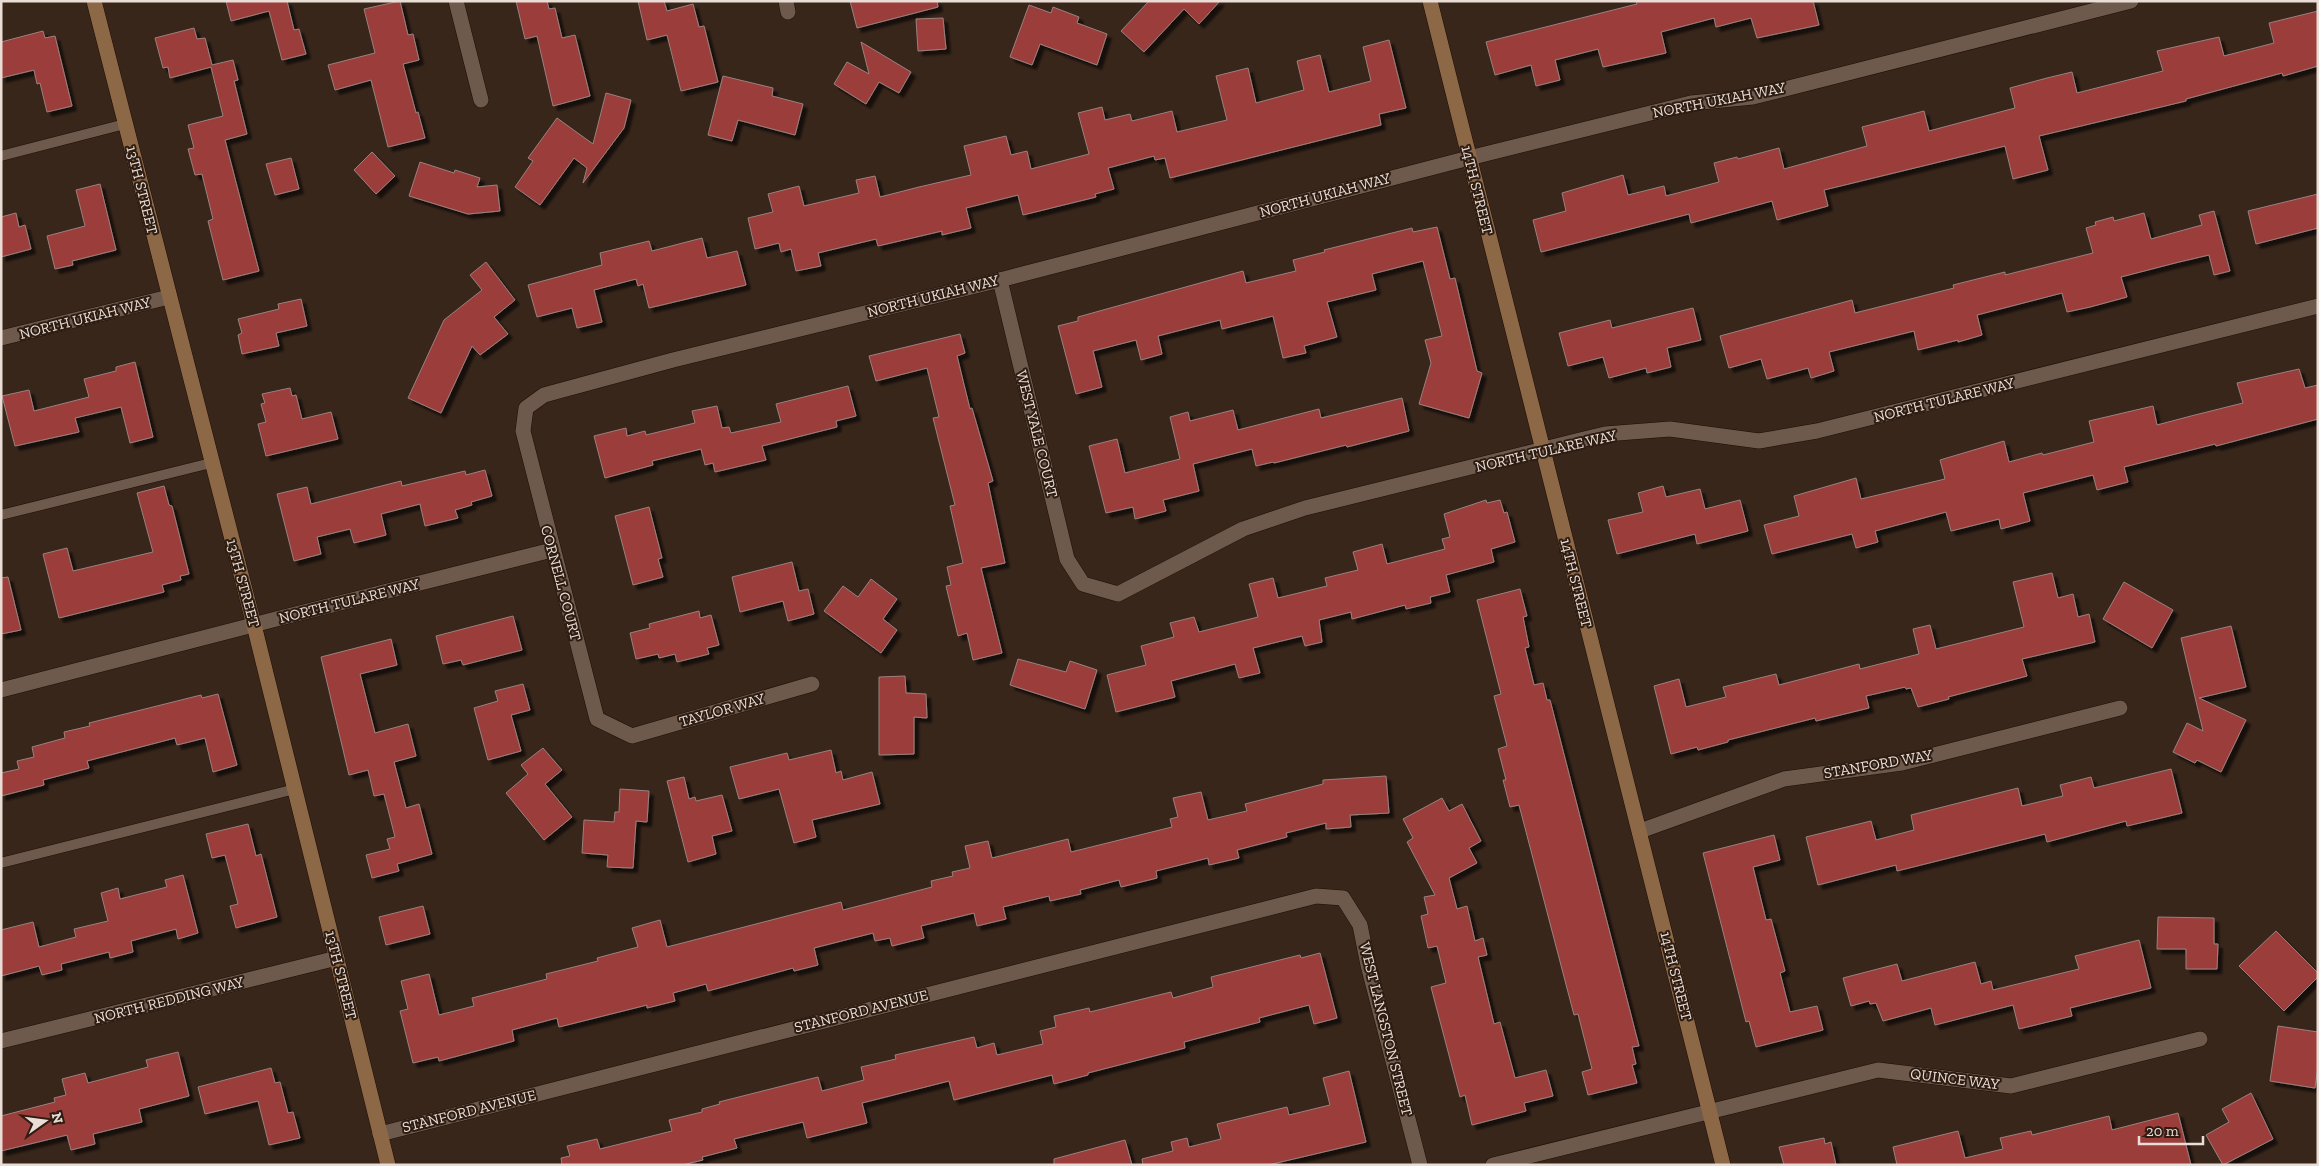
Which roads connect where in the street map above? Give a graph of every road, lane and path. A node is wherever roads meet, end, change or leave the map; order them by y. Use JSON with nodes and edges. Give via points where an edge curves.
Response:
{"nodes":[{"id":1,"x":94,"y":1,"type":"edge"},
{"id":2,"x":456,"y":1,"type":"edge"},
{"id":3,"x":1430,"y":1,"type":"edge"},
{"id":4,"x":2131,"y":1,"type":"edge"},
{"id":5,"x":481,"y":100,"type":"dead end"},
{"id":6,"x":125,"y":124,"type":"junction"},
{"id":7,"x":1,"y":156,"type":"edge"},
{"id":8,"x":1469,"y":158,"type":"junction"},
{"id":9,"x":1000,"y":280,"type":"junction"},
{"id":10,"x":169,"y":297,"type":"junction"},
{"id":11,"x":2318,"y":306,"type":"edge"},
{"id":12,"x":1,"y":338,"type":"edge"},
{"id":13,"x":526,"y":408,"type":"joint"},
{"id":14,"x":1542,"y":450,"type":"junction"},
{"id":15,"x":211,"y":463,"type":"junction"},
{"id":16,"x":1,"y":515,"type":"edge"},
{"id":17,"x":552,"y":550,"type":"junction"},
{"id":18,"x":1083,"y":584,"type":"joint"},
{"id":19,"x":254,"y":625,"type":"junction"},
{"id":20,"x":812,"y":684,"type":"dead end"},
{"id":21,"x":1,"y":690,"type":"edge"},
{"id":22,"x":2120,"y":708,"type":"dead end"},
{"id":23,"x":632,"y":736,"type":"joint"},
{"id":24,"x":295,"y":790,"type":"junction"},
{"id":25,"x":1640,"y":831,"type":"junction"},
{"id":26,"x":1,"y":863,"type":"edge"},
{"id":27,"x":1343,"y":898,"type":"joint"},
{"id":28,"x":337,"y":958,"type":"junction"},
{"id":29,"x":2200,"y":1040,"type":"dead end"},
{"id":30,"x":1,"y":1041,"type":"edge"},
{"id":31,"x":1710,"y":1110,"type":"junction"},
{"id":32,"x":380,"y":1134,"type":"junction"},
{"id":33,"x":388,"y":1165,"type":"edge"},
{"id":34,"x":1420,"y":1165,"type":"edge"},
{"id":35,"x":1492,"y":1165,"type":"edge"},
{"id":36,"x":1723,"y":1165,"type":"edge"}],
"edges":[{"from":1,"to":6,"type":"street","name":"13TH STREET"},
{"from":2,"to":5,"type":"street"},
{"from":3,"to":8,"type":"street","name":"14TH STREET"},
{"from":4,"to":8,"type":"street","name":"NORTH UKIAH WAY","via":[[1753,96],[1691,103]]},
{"from":6,"to":7,"type":"lane"},
{"from":6,"to":10,"type":"street","name":"13TH STREET"},
{"from":8,"to":9,"type":"street","name":"NORTH UKIAH WAY"},
{"from":8,"to":14,"type":"street","name":"14TH STREET"},
{"from":9,"to":13,"type":"street","name":"NORTH UKIAH WAY","via":[[672,360],[544,395]]},
{"from":9,"to":18,"type":"street","name":"WEST YALE COURT","via":[[1067,559]]},
{"from":10,"to":12,"type":"street","name":"NORTH UKIAH WAY"},
{"from":10,"to":15,"type":"street","name":"13TH STREET"},
{"from":11,"to":14,"type":"street","name":"NORTH TULARE WAY","via":[[1817,431],[1759,440],[1670,429],[1605,434]]},
{"from":13,"to":17,"type":"street","name":"CORNELL COURT","via":[[523,431]]},
{"from":14,"to":18,"type":"street","name":"NORTH TULARE WAY","via":[[1305,508],[1252,526],[1118,594]]},
{"from":14,"to":25,"type":"street","name":"14TH STREET"},
{"from":15,"to":16,"type":"lane"},
{"from":15,"to":19,"type":"street","name":"13TH STREET"},
{"from":17,"to":19,"type":"street","name":"NORTH TULARE WAY"},
{"from":17,"to":23,"type":"street","name":"CORNELL COURT","via":[[597,719]]},
{"from":19,"to":21,"type":"street","name":"NORTH TULARE WAY"},
{"from":19,"to":24,"type":"street","name":"13TH STREET"},
{"from":20,"to":23,"type":"street","name":"TAYLOR WAY"},
{"from":22,"to":25,"type":"street","name":"STANFORD WAY","via":[[1902,762],[1784,779]]},
{"from":24,"to":26,"type":"lane"},
{"from":24,"to":28,"type":"street","name":"13TH STREET"},
{"from":25,"to":31,"type":"street","name":"14TH STREET"},
{"from":27,"to":32,"type":"street","name":"STANFORD AVENUE","via":[[1316,896],[1265,908]]},
{"from":27,"to":34,"type":"street","name":"WEST LANGSTON STREET","via":[[1360,925]]},
{"from":28,"to":30,"type":"street","name":"NORTH REDDING WAY"},
{"from":28,"to":32,"type":"street","name":"13TH STREET"},
{"from":29,"to":31,"type":"street","name":"QUINCE WAY","via":[[2012,1086],[1878,1070]]},
{"from":31,"to":35,"type":"street","name":"QUINCE WAY"},
{"from":31,"to":36,"type":"street","name":"14TH STREET"},
{"from":32,"to":33,"type":"street","name":"13TH STREET"}]}
